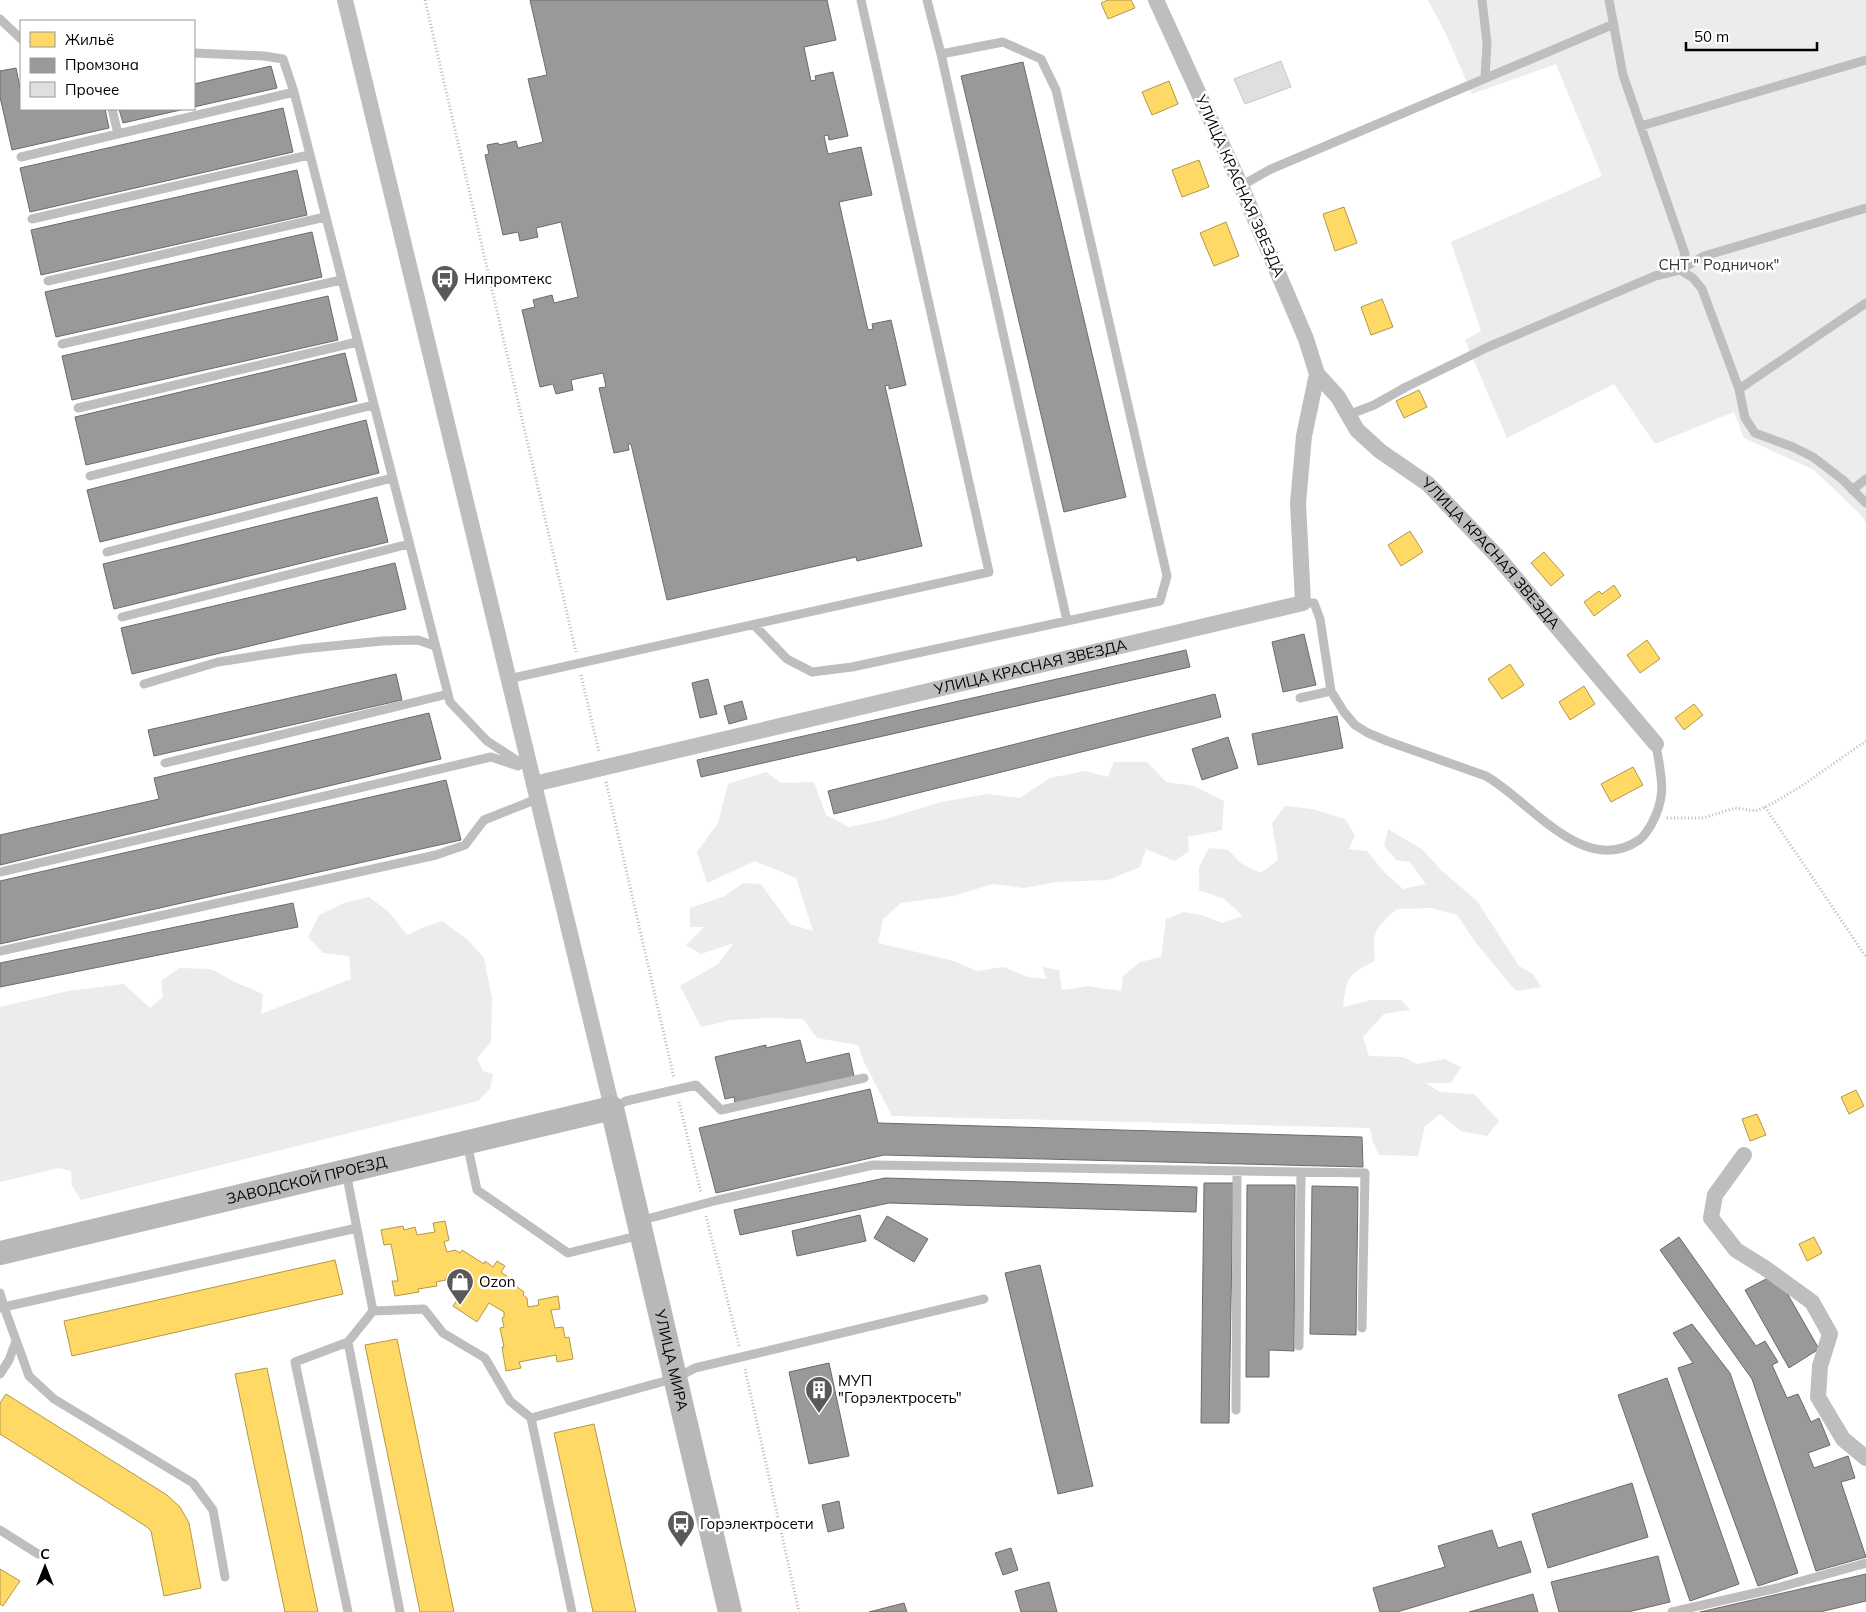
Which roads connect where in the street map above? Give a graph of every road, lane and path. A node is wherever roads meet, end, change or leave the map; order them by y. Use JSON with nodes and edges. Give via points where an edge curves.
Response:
{"nodes":[{"id":1,"x":345,"y":0,"type":"edge"},
{"id":2,"x":425,"y":0,"type":"edge"},
{"id":3,"x":861,"y":0,"type":"edge"},
{"id":4,"x":928,"y":0,"type":"edge"},
{"id":5,"x":1156,"y":0,"type":"edge"},
{"id":6,"x":1482,"y":0,"type":"edge"},
{"id":7,"x":1610,"y":0,"type":"edge"},
{"id":8,"x":0,"y":20,"type":"edge"},
{"id":9,"x":1614,"y":24,"type":"junction"},
{"id":10,"x":20,"y":38,"type":"edge"},
{"id":11,"x":195,"y":53,"type":"edge"},
{"id":12,"x":941,"y":54,"type":"junction"},
{"id":13,"x":1866,"y":60,"type":"edge"},
{"id":14,"x":1485,"y":78,"type":"junction"},
{"id":15,"x":294,"y":92,"type":"junction"},
{"id":16,"x":112,"y":110,"type":"edge"},
{"id":17,"x":1641,"y":126,"type":"junction"},
{"id":18,"x":118,"y":134,"type":"junction"},
{"id":19,"x":309,"y":155,"type":"junction"},
{"id":20,"x":21,"y":157,"type":"dead end"},
{"id":21,"x":1241,"y":186,"type":"junction"},
{"id":22,"x":1866,"y":208,"type":"edge"},
{"id":23,"x":325,"y":217,"type":"junction"},
{"id":24,"x":32,"y":219,"type":"dead end"},
{"id":25,"x":1680,"y":270,"type":"junction"},
{"id":26,"x":341,"y":280,"type":"junction"},
{"id":27,"x":48,"y":281,"type":"dead end"},
{"id":28,"x":1866,"y":303,"type":"edge"},
{"id":29,"x":357,"y":342,"type":"junction"},
{"id":30,"x":62,"y":344,"type":"dead end"},
{"id":31,"x":1317,"y":374,"type":"junction"},
{"id":32,"x":1739,"y":389,"type":"junction"},
{"id":33,"x":373,"y":405,"type":"junction"},
{"id":34,"x":78,"y":408,"type":"dead end"},
{"id":35,"x":1348,"y":415,"type":"junction"},
{"id":36,"x":90,"y":476,"type":"dead end"},
{"id":37,"x":392,"y":478,"type":"junction"},
{"id":38,"x":1866,"y":479,"type":"edge"},
{"id":39,"x":1852,"y":490,"type":"junction"},
{"id":40,"x":1866,"y":503,"type":"edge"},
{"id":41,"x":409,"y":544,"type":"junction"},
{"id":42,"x":107,"y":552,"type":"dead end"},
{"id":43,"x":1303,"y":603,"type":"junction"},
{"id":44,"x":122,"y":617,"type":"dead end"},
{"id":45,"x":1067,"y":621,"type":"junction"},
{"id":46,"x":754,"y":625,"type":"junction"},
{"id":47,"x":435,"y":646,"type":"junction"},
{"id":48,"x":576,"y":653,"type":"dead end"},
{"id":49,"x":581,"y":672,"type":"dead end"},
{"id":50,"x":508,"y":679,"type":"junction"},
{"id":51,"x":144,"y":684,"type":"dead end"},
{"id":52,"x":1332,"y":691,"type":"junction"},
{"id":53,"x":448,"y":694,"type":"junction"},
{"id":54,"x":1300,"y":698,"type":"dead end"},
{"id":55,"x":1866,"y":741,"type":"edge"},
{"id":56,"x":1656,"y":744,"type":"joint"},
{"id":57,"x":166,"y":763,"type":"dead end"},
{"id":58,"x":603,"y":768,"type":"junction"},
{"id":59,"x":534,"y":784,"type":"junction"},
{"id":60,"x":1765,"y":807,"type":"junction"},
{"id":61,"x":1655,"y":817,"type":"junction"},
{"id":62,"x":0,"y":872,"type":"edge"},
{"id":63,"x":0,"y":951,"type":"edge"},
{"id":64,"x":1866,"y":957,"type":"edge"},
{"id":65,"x":864,"y":1078,"type":"dead end"},
{"id":66,"x":676,"y":1089,"type":"junction"},
{"id":67,"x":612,"y":1108,"type":"junction"},
{"id":68,"x":467,"y":1143,"type":"junction"},
{"id":69,"x":1744,"y":1155,"type":"dead end"},
{"id":70,"x":1237,"y":1171,"type":"junction"},
{"id":71,"x":346,"y":1172,"type":"junction"},
{"id":72,"x":1300,"y":1172,"type":"junction"},
{"id":73,"x":703,"y":1204,"type":"junction"},
{"id":74,"x":357,"y":1228,"type":"junction"},
{"id":75,"x":641,"y":1228,"type":"junction"},
{"id":76,"x":0,"y":1253,"type":"edge"},
{"id":77,"x":0,"y":1293,"type":"edge"},
{"id":78,"x":984,"y":1299,"type":"dead end"},
{"id":79,"x":2,"y":1308,"type":"edge"},
{"id":80,"x":373,"y":1311,"type":"junction"},
{"id":81,"x":1362,"y":1328,"type":"dead end"},
{"id":82,"x":16,"y":1341,"type":"junction"},
{"id":83,"x":348,"y":1342,"type":"junction"},
{"id":84,"x":1299,"y":1346,"type":"dead end"},
{"id":85,"x":742,"y":1357,"type":"junction"},
{"id":86,"x":0,"y":1374,"type":"edge"},
{"id":87,"x":676,"y":1378,"type":"junction"},
{"id":88,"x":1236,"y":1410,"type":"dead end"},
{"id":89,"x":531,"y":1418,"type":"junction"},
{"id":90,"x":1866,"y":1458,"type":"edge"},
{"id":91,"x":0,"y":1530,"type":"edge"},
{"id":92,"x":38,"y":1554,"type":"dead end"},
{"id":93,"x":1866,"y":1563,"type":"edge"},
{"id":94,"x":225,"y":1577,"type":"dead end"},
{"id":95,"x":348,"y":1612,"type":"edge"},
{"id":96,"x":400,"y":1612,"type":"edge"},
{"id":97,"x":572,"y":1612,"type":"edge"},
{"id":98,"x":730,"y":1612,"type":"edge"},
{"id":99,"x":799,"y":1612,"type":"edge"},
{"id":100,"x":1672,"y":1612,"type":"edge"}],
"edges":[{"from":1,"to":50,"type":"street"},
{"from":2,"to":48,"type":"path"},
{"from":3,"to":46,"type":"lane","via":[[990,572]]},
{"from":4,"to":12,"type":"lane"},
{"from":5,"to":21,"type":"street","name":"УЛИЦА КРАСНАЯ ЗВЕЗДА"},
{"from":6,"to":14,"type":"lane","via":[[1487,43]]},
{"from":7,"to":9,"type":"lane"},
{"from":8,"to":10,"type":"lane"},
{"from":9,"to":14,"type":"lane"},
{"from":9,"to":17,"type":"lane","via":[[1623,75]]},
{"from":11,"to":15,"type":"lane","via":[[283,59]]},
{"from":12,"to":45,"type":"lane"},
{"from":12,"to":45,"type":"lane","via":[[1003,42],[1041,59],[1056,90],[1167,576],[1160,601]]},
{"from":13,"to":17,"type":"lane"},
{"from":14,"to":21,"type":"lane","via":[[1271,169]]},
{"from":15,"to":18,"type":"lane"},
{"from":15,"to":19,"type":"lane"},
{"from":16,"to":18,"type":"lane"},
{"from":17,"to":25,"type":"lane","via":[[1685,254]]},
{"from":18,"to":20,"type":"lane"},
{"from":19,"to":23,"type":"lane"},
{"from":19,"to":24,"type":"lane"},
{"from":21,"to":31,"type":"street","name":"УЛИЦА КРАСНАЯ ЗВЕЗДА","via":[[1306,339]]},
{"from":22,"to":25,"type":"lane","via":[[1704,256]]},
{"from":23,"to":26,"type":"lane"},
{"from":23,"to":27,"type":"lane"},
{"from":25,"to":32,"type":"lane","via":[[1702,289]]},
{"from":25,"to":35,"type":"lane","via":[[1654,276],[1488,347]]},
{"from":26,"to":29,"type":"lane"},
{"from":26,"to":30,"type":"lane"},
{"from":28,"to":32,"type":"lane"},
{"from":29,"to":33,"type":"lane"},
{"from":29,"to":34,"type":"lane"},
{"from":31,"to":35,"type":"street","name":"УЛИЦА КРАСНАЯ ЗВЕЗДА","via":[[1338,397]]},
{"from":31,"to":43,"type":"street","name":"УЛИЦА КРАСНАЯ ЗВЕЗДА","via":[[1304,436],[1298,503]]},
{"from":32,"to":39,"type":"lane","via":[[1745,418],[1755,433],[1793,446],[1813,457]]},
{"from":33,"to":36,"type":"lane"},
{"from":33,"to":37,"type":"lane"},
{"from":35,"to":56,"type":"street","name":"УЛИЦА КРАСНАЯ ЗВЕЗДА","via":[[1357,430],[1380,451],[1428,484],[1496,555]]},
{"from":37,"to":41,"type":"lane"},
{"from":37,"to":42,"type":"lane"},
{"from":38,"to":39,"type":"lane"},
{"from":39,"to":40,"type":"lane"},
{"from":41,"to":44,"type":"lane"},
{"from":41,"to":47,"type":"lane"},
{"from":43,"to":52,"type":"lane","via":[[1314,603],[1320,619]]},
{"from":43,"to":58,"type":"street","name":"УЛИЦА КРАСНАЯ ЗВЕЗДА"},
{"from":45,"to":46,"type":"lane","via":[[852,667],[812,672],[787,659]]},
{"from":46,"to":50,"type":"lane"},
{"from":47,"to":51,"type":"lane","via":[[418,640],[302,648],[218,662]]},
{"from":47,"to":53,"type":"lane"},
{"from":49,"to":58,"type":"path"},
{"from":50,"to":59,"type":"street"},
{"from":52,"to":54,"type":"lane"},
{"from":52,"to":61,"type":"lane","via":[[1356,725],[1387,742],[1486,776],[1502,785],[1557,832],[1593,850],[1613,851],[1631,846],[1644,837]]},
{"from":53,"to":57,"type":"lane"},
{"from":53,"to":59,"type":"lane","via":[[450,702],[487,741]]},
{"from":55,"to":60,"type":"path"},
{"from":56,"to":61,"type":"lane","via":[[1663,783],[1661,804]]},
{"from":58,"to":59,"type":"street","name":"УЛИЦА КРАСНАЯ ЗВЕЗДА"},
{"from":58,"to":66,"type":"path"},
{"from":59,"to":62,"type":"lane","via":[[491,757]]},
{"from":59,"to":63,"type":"lane","via":[[484,820],[465,845],[436,855]]},
{"from":59,"to":67,"type":"street"},
{"from":60,"to":61,"type":"path","via":[[1756,811],[1736,808],[1703,818]]},
{"from":60,"to":64,"type":"path"},
{"from":65,"to":66,"type":"lane","via":[[721,1110],[696,1085]]},
{"from":66,"to":67,"type":"lane","via":[[626,1101]]},
{"from":66,"to":73,"type":"path"},
{"from":67,"to":68,"type":"main road","name":"ЗАВОДСКОЙ ПРОЕЗД"},
{"from":67,"to":75,"type":"main road","name":"УЛИЦА МИРА"},
{"from":68,"to":71,"type":"main road","name":"ЗАВОДСКОЙ ПРОЕЗД"},
{"from":68,"to":75,"type":"lane","via":[[477,1190],[568,1253]]},
{"from":69,"to":90,"type":"street","via":[[1715,1196],[1711,1218],[1736,1250],[1812,1302],[1830,1334],[1820,1366],[1818,1396],[1843,1439]]},
{"from":70,"to":72,"type":"lane"},
{"from":70,"to":73,"type":"lane","via":[[873,1165]]},
{"from":70,"to":88,"type":"lane"},
{"from":71,"to":74,"type":"lane"},
{"from":71,"to":76,"type":"main road","name":"ЗАВОДСКОЙ ПРОЕЗД"},
{"from":72,"to":81,"type":"lane","via":[[1365,1173]]},
{"from":72,"to":84,"type":"lane"},
{"from":73,"to":75,"type":"lane"},
{"from":73,"to":85,"type":"path"},
{"from":74,"to":79,"type":"lane"},
{"from":74,"to":80,"type":"lane"},
{"from":75,"to":87,"type":"main road","name":"УЛИЦА МИРА"},
{"from":77,"to":79,"type":"lane"},
{"from":78,"to":85,"type":"lane"},
{"from":79,"to":82,"type":"lane"},
{"from":80,"to":83,"type":"lane"},
{"from":80,"to":89,"type":"lane","via":[[424,1309],[443,1332],[485,1358],[510,1401]]},
{"from":82,"to":86,"type":"lane"},
{"from":82,"to":94,"type":"lane","via":[[29,1376],[54,1399],[193,1483],[212,1510]]},
{"from":83,"to":95,"type":"lane","via":[[295,1362]]},
{"from":83,"to":96,"type":"lane"},
{"from":85,"to":87,"type":"lane","via":[[694,1368]]},
{"from":85,"to":99,"type":"path"},
{"from":87,"to":89,"type":"lane"},
{"from":87,"to":98,"type":"main road","name":"УЛИЦА МИРА"},
{"from":89,"to":97,"type":"lane"},
{"from":91,"to":92,"type":"lane"},
{"from":93,"to":100,"type":"lane"}]}
